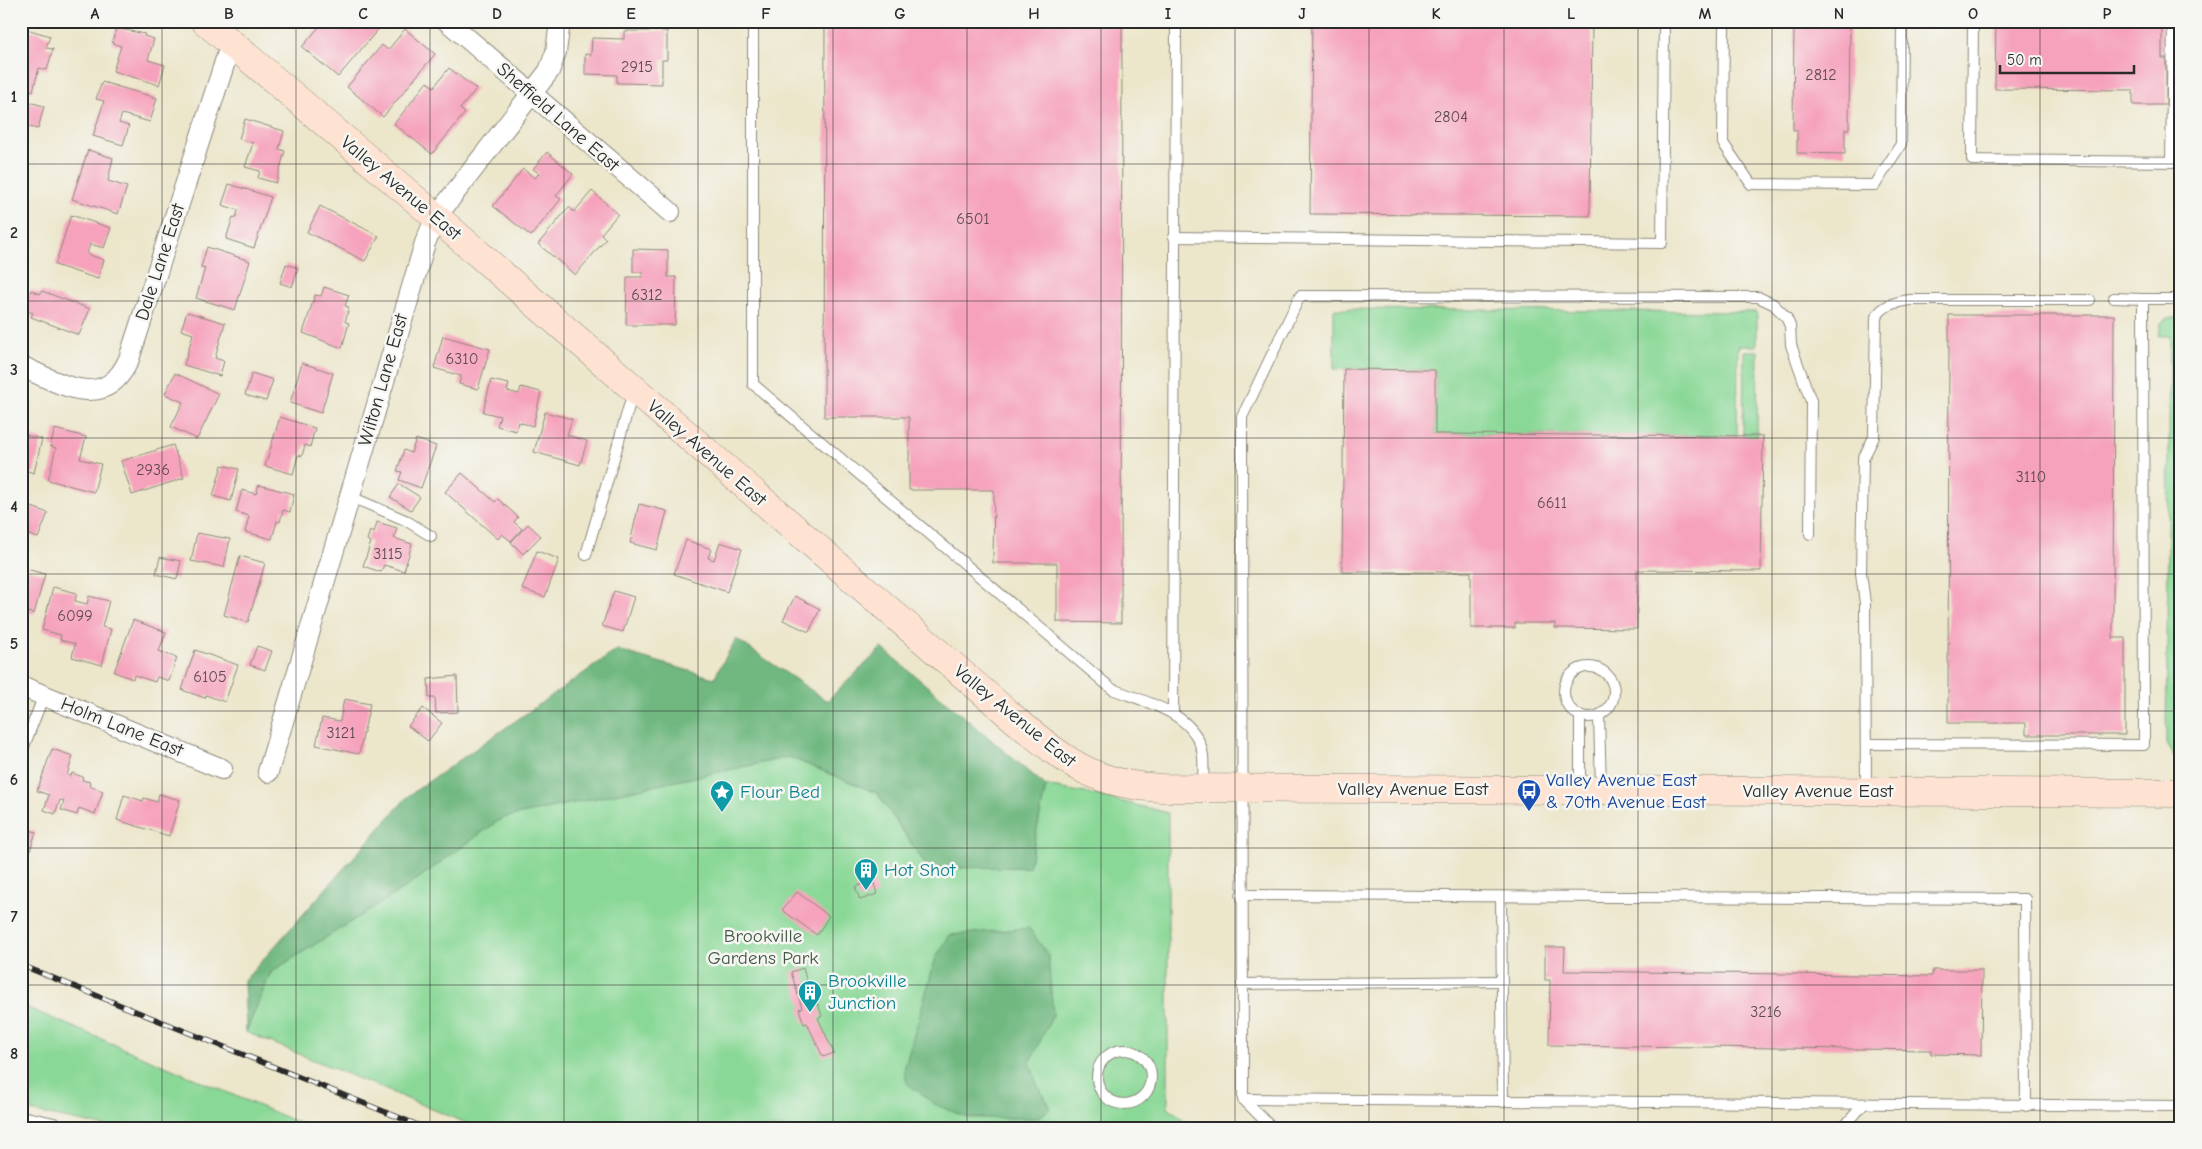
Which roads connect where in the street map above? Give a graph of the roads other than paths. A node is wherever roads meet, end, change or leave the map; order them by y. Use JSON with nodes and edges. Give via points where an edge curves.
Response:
{"nodes":[{"id":1,"x":447,"y":21,"type":"edge"},
{"id":2,"x":560,"y":21,"type":"edge"},
{"id":3,"x":753,"y":21,"type":"edge"},
{"id":4,"x":1176,"y":21,"type":"edge"},
{"id":5,"x":1664,"y":21,"type":"edge"},
{"id":6,"x":1724,"y":21,"type":"edge"},
{"id":7,"x":1902,"y":21,"type":"edge"},
{"id":8,"x":1973,"y":21,"type":"edge"},
{"id":9,"x":2173,"y":21,"type":"edge"},
{"id":10,"x":221,"y":30,"type":"edge"},
{"id":11,"x":532,"y":94,"type":"junction"},
{"id":12,"x":2176,"y":162,"type":"edge"},
{"id":13,"x":670,"y":212,"type":"dead end"},
{"id":14,"x":436,"y":218,"type":"junction"},
{"id":15,"x":1174,"y":237,"type":"junction"},
{"id":16,"x":2114,"y":298,"type":"dead end"},
{"id":17,"x":2143,"y":299,"type":"junction"},
{"id":18,"x":2090,"y":300,"type":"dead end"},
{"id":19,"x":2181,"y":300,"type":"edge"},
{"id":20,"x":21,"y":366,"type":"edge"},
{"id":21,"x":634,"y":389,"type":"junction"},
{"id":22,"x":349,"y":496,"type":"junction"},
{"id":23,"x":1810,"y":534,"type":"dead end"},
{"id":24,"x":431,"y":536,"type":"dead end"},
{"id":25,"x":586,"y":556,"type":"dead end"},
{"id":26,"x":21,"y":686,"type":"edge"},
{"id":27,"x":44,"y":695,"type":"junction"},
{"id":28,"x":1173,"y":714,"type":"junction"},
{"id":29,"x":1580,"y":715,"type":"junction"},
{"id":30,"x":1599,"y":715,"type":"junction"},
{"id":31,"x":1866,"y":744,"type":"junction"},
{"id":32,"x":21,"y":754,"type":"edge"},
{"id":33,"x":222,"y":769,"type":"dead end"},
{"id":34,"x":268,"y":772,"type":"dead end"},
{"id":35,"x":1203,"y":788,"type":"junction"},
{"id":36,"x":1241,"y":789,"type":"junction"},
{"id":37,"x":1590,"y":790,"type":"junction"},
{"id":38,"x":1866,"y":792,"type":"junction"},
{"id":39,"x":2181,"y":793,"type":"edge"},
{"id":40,"x":1241,"y":895,"type":"junction"},
{"id":41,"x":1501,"y":896,"type":"junction"},
{"id":42,"x":1502,"y":981,"type":"junction"},
{"id":43,"x":1242,"y":984,"type":"junction"},
{"id":44,"x":1148,"y":1089,"type":"joint"},
{"id":45,"x":1242,"y":1099,"type":"junction"},
{"id":46,"x":1503,"y":1102,"type":"junction"},
{"id":47,"x":1863,"y":1104,"type":"junction"},
{"id":48,"x":2026,"y":1106,"type":"junction"},
{"id":49,"x":2181,"y":1106,"type":"edge"},
{"id":50,"x":21,"y":1121,"type":"edge"},
{"id":51,"x":53,"y":1128,"type":"edge"},
{"id":52,"x":1272,"y":1128,"type":"edge"},
{"id":53,"x":1843,"y":1128,"type":"edge"}],
"edges":[{"from":1,"to":11,"type":"street","name":"Sheffield Lane East"},
{"from":2,"to":11,"type":"street","name":"Wilton Lane East","via":[[555,59]]},
{"from":3,"to":28,"type":"lane","via":[[753,384],[1112,689]]},
{"from":4,"to":15,"type":"lane"},
{"from":5,"to":15,"type":"lane","via":[[1662,243]]},
{"from":6,"to":7,"type":"lane","via":[[1723,143],[1751,184],[1875,184],[1901,144]]},
{"from":8,"to":12,"type":"lane","via":[[1972,160]]},
{"from":9,"to":12,"type":"lane"},
{"from":10,"to":14,"type":"main road","name":"Valley Avenue East"},
{"from":10,"to":20,"type":"street","name":"Dale Lane East","via":[[129,359],[121,374],[106,388],[88,390],[75,388]]},
{"from":11,"to":13,"type":"street","name":"Sheffield Lane East"},
{"from":11,"to":14,"type":"street","name":"Wilton Lane East"},
{"from":14,"to":21,"type":"main road","name":"Valley Avenue East"},
{"from":14,"to":22,"type":"street","name":"Wilton Lane East","via":[[418,263]]},
{"from":15,"to":28,"type":"lane"},
{"from":16,"to":17,"type":"lane"},
{"from":17,"to":19,"type":"lane"},
{"from":17,"to":31,"type":"lane","via":[[2144,745]]},
{"from":18,"to":31,"type":"lane","via":[[1910,300],[1891,303],[1876,317],[1874,437],[1863,459],[1861,573],[1865,603]]},
{"from":21,"to":25,"type":"lane"},
{"from":21,"to":35,"type":"main road","name":"Valley Avenue East","via":[[1019,724],[1082,771],[1137,787]]},
{"from":22,"to":24,"type":"lane","via":[[405,520]]},
{"from":22,"to":34,"type":"street","name":"Wilton Lane East"},
{"from":23,"to":36,"type":"lane","via":[[1811,402],[1791,345],[1786,317],[1765,300],[1758,297],[1300,296],[1242,417]]},
{"from":26,"to":27,"type":"street","name":"Holm Lane East"},
{"from":27,"to":32,"type":"lane"},
{"from":27,"to":33,"type":"street","name":"Holm Lane East"},
{"from":28,"to":35,"type":"lane","via":[[1194,732],[1203,754]]},
{"from":29,"to":30,"type":"lane"},
{"from":29,"to":30,"type":"lane","via":[[1568,705],[1565,689],[1571,675],[1585,668],[1601,670],[1612,682],[1614,697],[1606,711]]},
{"from":29,"to":37,"type":"lane"},
{"from":30,"to":37,"type":"lane"},
{"from":31,"to":38,"type":"lane"},
{"from":35,"to":36,"type":"main road","name":"Valley Avenue East"},
{"from":36,"to":37,"type":"main road","name":"Valley Avenue East"},
{"from":36,"to":40,"type":"lane"},
{"from":37,"to":38,"type":"main road","name":"Valley Avenue East"},
{"from":38,"to":39,"type":"main road","name":"Valley Avenue East"},
{"from":40,"to":41,"type":"lane"},
{"from":40,"to":43,"type":"lane"},
{"from":41,"to":42,"type":"lane"},
{"from":41,"to":48,"type":"lane","via":[[2025,899]]},
{"from":42,"to":43,"type":"lane"},
{"from":42,"to":46,"type":"lane"},
{"from":43,"to":45,"type":"lane"},
{"from":44,"to":44,"type":"lane","via":[[1151,1072],[1136,1052],[1127,1050],[1110,1054],[1099,1068],[1099,1086],[1110,1100],[1128,1104],[1143,1096]]},
{"from":45,"to":46,"type":"lane"},
{"from":45,"to":52,"type":"lane"},
{"from":46,"to":47,"type":"lane"},
{"from":47,"to":48,"type":"lane"},
{"from":47,"to":53,"type":"lane"},
{"from":48,"to":49,"type":"lane"},
{"from":50,"to":51,"type":"street"}]}
